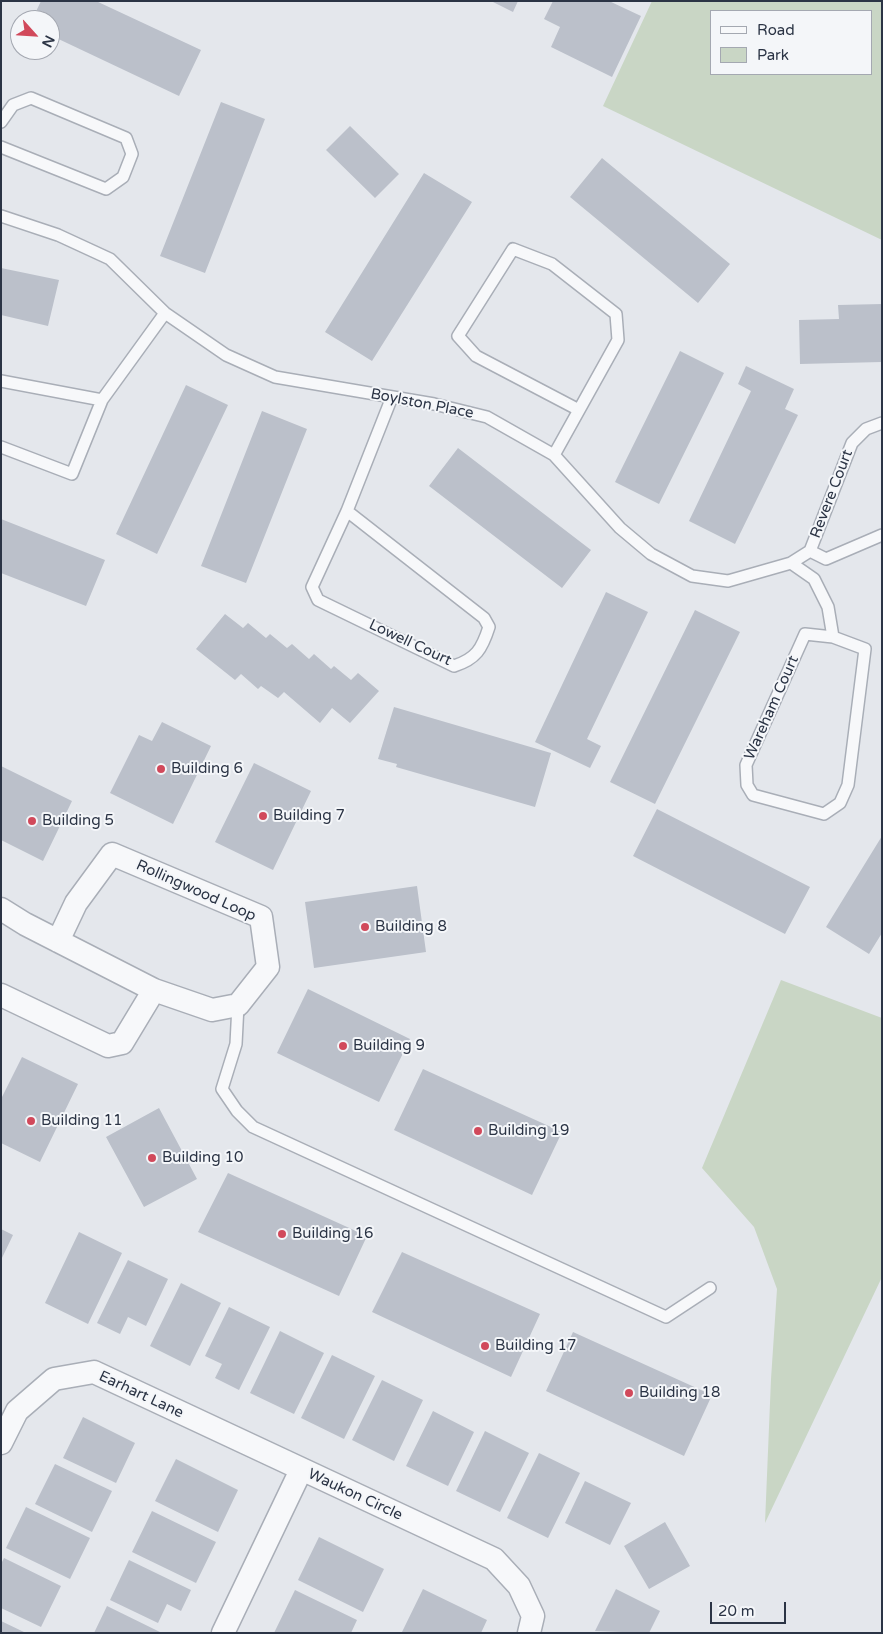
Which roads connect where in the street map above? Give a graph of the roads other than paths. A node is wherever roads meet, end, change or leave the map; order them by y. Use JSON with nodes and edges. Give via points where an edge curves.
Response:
{"nodes":[{"id":1,"x":1,"y":122,"type":"edge"},
{"id":2,"x":1,"y":147,"type":"edge"},
{"id":3,"x":1,"y":216,"type":"edge"},
{"id":4,"x":165,"y":313,"type":"junction"},
{"id":5,"x":1,"y":381,"type":"edge"},
{"id":6,"x":392,"y":397,"type":"junction"},
{"id":7,"x":102,"y":400,"type":"junction"},
{"id":8,"x":579,"y":410,"type":"junction"},
{"id":9,"x":882,"y":423,"type":"edge"},
{"id":10,"x":1,"y":447,"type":"edge"},
{"id":11,"x":554,"y":456,"type":"junction"},
{"id":12,"x":347,"y":511,"type":"junction"},
{"id":13,"x":882,"y":535,"type":"edge"},
{"id":14,"x":810,"y":551,"type":"junction"},
{"id":15,"x":791,"y":563,"type":"junction"},
{"id":16,"x":833,"y":636,"type":"junction"},
{"id":17,"x":1,"y":909,"type":"edge"},
{"id":18,"x":58,"y":941,"type":"junction"},
{"id":19,"x":154,"y":990,"type":"junction"},
{"id":20,"x":1,"y":995,"type":"edge"},
{"id":21,"x":238,"y":1005,"type":"junction"},
{"id":22,"x":710,"y":1288,"type":"dead end"},
{"id":23,"x":1,"y":1443,"type":"edge"},
{"id":24,"x":301,"y":1470,"type":"junction"},
{"id":25,"x":223,"y":1633,"type":"edge"},
{"id":26,"x":529,"y":1633,"type":"edge"}],
"edges":[{"from":1,"to":2,"type":"lane","via":[[13,105],[31,98],[126,138],[132,154],[123,177],[106,189]]},
{"from":3,"to":4,"type":"lane","name":"Boylston Place","via":[[58,235],[110,260]]},
{"from":4,"to":6,"type":"lane","name":"Boylston Place","via":[[226,355],[275,378]]},
{"from":4,"to":7,"type":"lane"},
{"from":5,"to":7,"type":"lane"},
{"from":6,"to":11,"type":"lane","name":"Boylston Place","via":[[487,417]]},
{"from":6,"to":12,"type":"lane","name":"Lowell Court"},
{"from":7,"to":10,"type":"lane","via":[[72,474]]},
{"from":8,"to":8,"type":"lane","via":[[476,356],[458,336],[513,250],[552,264],[616,314],[618,340]]},
{"from":8,"to":11,"type":"lane"},
{"from":9,"to":14,"type":"lane","name":"Revere Court","via":[[866,429],[852,443]]},
{"from":11,"to":15,"type":"lane","name":"Boylston Place","via":[[620,528],[651,554],[692,576],[728,581]]},
{"from":12,"to":12,"type":"lane","name":"Lowell Court","via":[[484,618],[489,627],[482,647],[467,662],[454,666],[318,600],[312,587]]},
{"from":13,"to":14,"type":"lane","name":"Revere Court","via":[[826,560]]},
{"from":14,"to":15,"type":"lane","name":"Boylston Place"},
{"from":15,"to":16,"type":"lane","via":[[814,579],[828,607]]},
{"from":16,"to":16,"type":"lane","name":"Wareham Court","via":[[865,649],[848,785],[840,803],[824,814],[753,795],[747,785],[746,764],[805,634]]},
{"from":17,"to":18,"type":"street"},
{"from":18,"to":19,"type":"street"},
{"from":18,"to":21,"type":"street","name":"Rollingwood Loop","via":[[76,903],[112,854],[261,917],[268,967]]},
{"from":19,"to":20,"type":"street","via":[[122,1042],[108,1046]]},
{"from":19,"to":21,"type":"street","via":[[212,1010]]},
{"from":21,"to":22,"type":"lane","via":[[236,1044],[222,1089],[253,1127],[666,1317]]},
{"from":23,"to":24,"type":"street","name":"Earhart Lane","via":[[17,1411],[54,1379],[94,1372]]},
{"from":24,"to":25,"type":"street","name":"Waukon Circle"},
{"from":24,"to":26,"type":"street","name":"Waukon Circle","via":[[494,1559],[519,1586],[533,1616]]}]}
